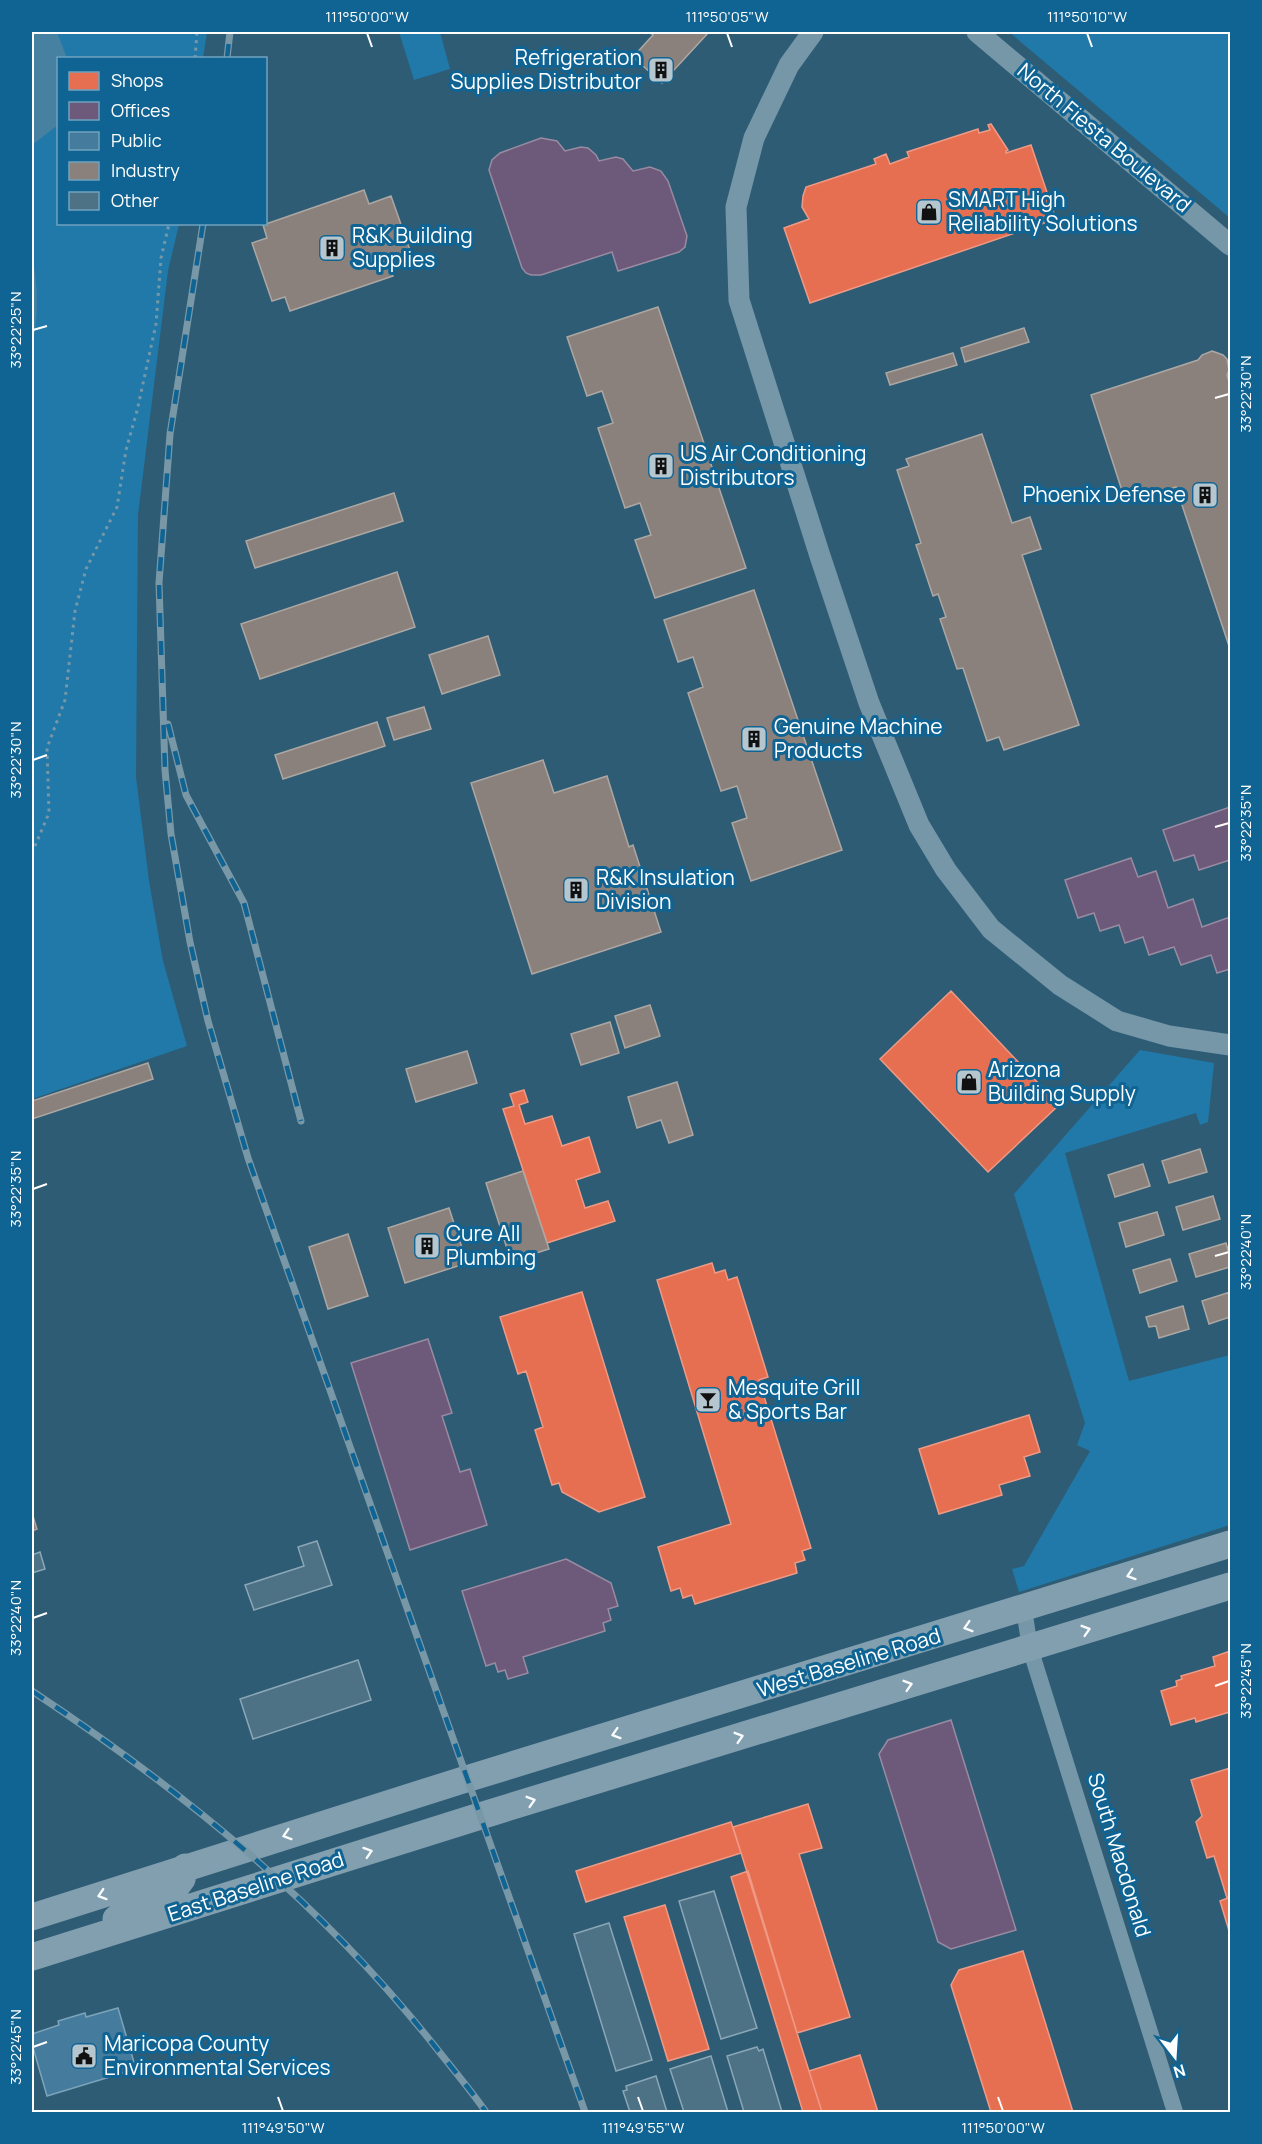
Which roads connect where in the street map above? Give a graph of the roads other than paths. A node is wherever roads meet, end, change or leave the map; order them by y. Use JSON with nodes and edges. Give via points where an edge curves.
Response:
{"nodes":[{"id":1,"x":813,"y":32,"type":"edge"},
{"id":2,"x":977,"y":32,"type":"edge"},
{"id":3,"x":1230,"y":245,"type":"edge"},
{"id":4,"x":1230,"y":1045,"type":"edge"},
{"id":5,"x":1230,"y":1544,"type":"edge"},
{"id":6,"x":1230,"y":1586,"type":"edge"},
{"id":7,"x":1024,"y":1609,"type":"junction"},
{"id":8,"x":1030,"y":1647,"type":"junction"},
{"id":9,"x":672,"y":1717,"type":"junction"},
{"id":10,"x":683,"y":1754,"type":"junction"},
{"id":11,"x":467,"y":1779,"type":"joint"},
{"id":12,"x":480,"y":1816,"type":"joint"},
{"id":13,"x":185,"y":1867,"type":"junction"},
{"id":14,"x":67,"y":1906,"type":"junction"},
{"id":15,"x":32,"y":1917,"type":"edge"},
{"id":16,"x":32,"y":1934,"type":"edge"},
{"id":17,"x":86,"y":1940,"type":"junction"},
{"id":18,"x":32,"y":1957,"type":"edge"},
{"id":19,"x":1175,"y":2112,"type":"edge"}],
"edges":[{"from":1,"to":4,"type":"street","via":[[789,65],[754,138],[736,207],[739,300],[873,714],[919,825],[946,870],[991,929],[1060,985],[1117,1021],[1169,1036]]},
{"from":2,"to":3,"type":"street","name":"North Fiesta Boulevard"},
{"from":5,"to":7,"type":"main road","name":"West Baseline Road","one_way":true},
{"from":8,"to":6,"type":"main road","name":"West Baseline Road","one_way":true},
{"from":7,"to":8,"type":"street","name":"South Macdonald"},
{"from":7,"to":9,"type":"main road","name":"West Baseline Road","one_way":true},
{"from":10,"to":8,"type":"main road","name":"West Baseline Road","one_way":true},
{"from":8,"to":19,"type":"street","name":"South Macdonald"},
{"from":9,"to":10,"type":"main road"},
{"from":9,"to":11,"type":"main road","name":"West Baseline Road","one_way":true},
{"from":12,"to":10,"type":"main road","name":"West Baseline Road","one_way":true},
{"from":11,"to":13,"type":"main road","name":"East Baseline Road","one_way":true},
{"from":17,"to":12,"type":"main road","name":"East Baseline Road","one_way":true},
{"from":13,"to":14,"type":"main road","name":"East Baseline Road","one_way":true},
{"from":13,"to":17,"type":"main road","via":[[177,1886],[129,1909]]},
{"from":14,"to":15,"type":"main road","name":"East Baseline Road"},
{"from":14,"to":16,"type":"main road"},
{"from":17,"to":18,"type":"main road","name":"East Baseline Road"}]}
